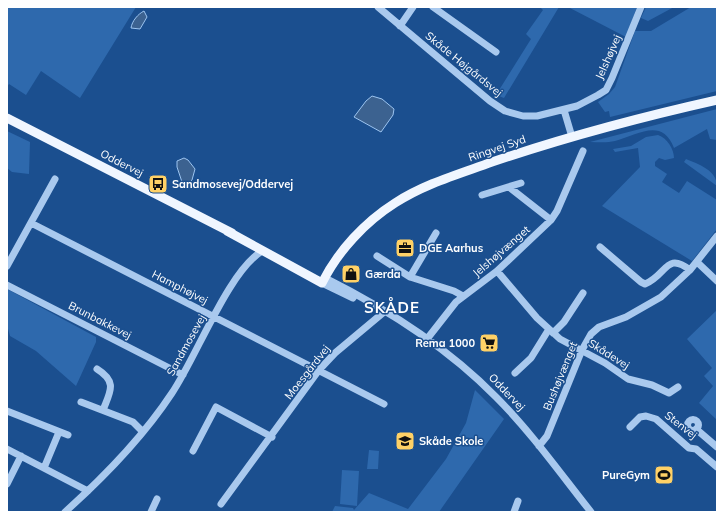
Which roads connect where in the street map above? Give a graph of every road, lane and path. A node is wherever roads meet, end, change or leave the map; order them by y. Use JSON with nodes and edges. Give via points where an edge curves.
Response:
{"nodes":[{"id":1,"x":378,"y":7,"type":"edge"},
{"id":2,"x":413,"y":7,"type":"edge"},
{"id":3,"x":433,"y":7,"type":"edge"},
{"id":4,"x":641,"y":7,"type":"edge"},
{"id":5,"x":400,"y":26,"type":"junction"},
{"id":6,"x":496,"y":52,"type":"dead end"},
{"id":7,"x":717,"y":100,"type":"edge"},
{"id":8,"x":564,"y":110,"type":"junction"},
{"id":9,"x":7,"y":118,"type":"edge"},
{"id":10,"x":572,"y":137,"type":"junction"},
{"id":11,"x":583,"y":151,"type":"dead end"},
{"id":12,"x":55,"y":179,"type":"dead end"},
{"id":13,"x":521,"y":183,"type":"dead end"},
{"id":14,"x":509,"y":187,"type":"junction"},
{"id":15,"x":482,"y":195,"type":"dead end"},
{"id":16,"x":551,"y":220,"type":"junction"},
{"id":17,"x":31,"y":224,"type":"junction"},
{"id":18,"x":227,"y":230,"type":"junction"},
{"id":19,"x":436,"y":233,"type":"dead end"},
{"id":20,"x":717,"y":236,"type":"edge"},
{"id":21,"x":600,"y":247,"type":"dead end"},
{"id":22,"x":262,"y":251,"type":"junction"},
{"id":23,"x":376,"y":256,"type":"dead end"},
{"id":24,"x":697,"y":262,"type":"junction"},
{"id":25,"x":7,"y":266,"type":"edge"},
{"id":26,"x":690,"y":270,"type":"junction"},
{"id":27,"x":497,"y":271,"type":"junction"},
{"id":28,"x":410,"y":277,"type":"junction"},
{"id":29,"x":324,"y":281,"type":"junction"},
{"id":30,"x":717,"y":281,"type":"edge"},
{"id":31,"x":7,"y":285,"type":"edge"},
{"id":32,"x":583,"y":293,"type":"dead end"},
{"id":33,"x":463,"y":296,"type":"junction"},
{"id":34,"x":384,"y":312,"type":"junction"},
{"id":35,"x":214,"y":317,"type":"junction"},
{"id":36,"x":551,"y":331,"type":"junction"},
{"id":37,"x":427,"y":339,"type":"junction"},
{"id":38,"x":582,"y":350,"type":"junction"},
{"id":39,"x":97,"y":369,"type":"dead end"},
{"id":40,"x":319,"y":370,"type":"junction"},
{"id":41,"x":515,"y":373,"type":"dead end"},
{"id":42,"x":183,"y":375,"type":"junction"},
{"id":43,"x":678,"y":387,"type":"dead end"},
{"id":44,"x":81,"y":402,"type":"dead end"},
{"id":45,"x":384,"y":404,"type":"dead end"},
{"id":46,"x":103,"y":410,"type":"junction"},
{"id":47,"x":7,"y":411,"type":"edge"},
{"id":48,"x":630,"y":426,"type":"dead end"},
{"id":49,"x":696,"y":429,"type":"dead end"},
{"id":50,"x":59,"y":432,"type":"junction"},
{"id":51,"x":143,"y":432,"type":"junction"},
{"id":52,"x":68,"y":435,"type":"dead end"},
{"id":53,"x":272,"y":437,"type":"junction"},
{"id":54,"x":539,"y":446,"type":"junction"},
{"id":55,"x":717,"y":447,"type":"edge"},
{"id":56,"x":7,"y":448,"type":"edge"},
{"id":57,"x":193,"y":450,"type":"dead end"},
{"id":58,"x":21,"y":456,"type":"junction"},
{"id":59,"x":717,"y":467,"type":"edge"},
{"id":60,"x":44,"y":468,"type":"junction"},
{"id":61,"x":7,"y":484,"type":"edge"},
{"id":62,"x":88,"y":490,"type":"junction"},
{"id":63,"x":157,"y":498,"type":"dead end"},
{"id":64,"x":518,"y":501,"type":"dead end"},
{"id":65,"x":221,"y":504,"type":"dead end"},
{"id":66,"x":65,"y":512,"type":"edge"},
{"id":67,"x":151,"y":512,"type":"edge"},
{"id":68,"x":514,"y":512,"type":"edge"},
{"id":69,"x":591,"y":512,"type":"edge"}],
"edges":[{"from":1,"to":5,"type":"street","name":"Skåde Højgårdsvej"},
{"from":2,"to":5,"type":"street"},
{"from":3,"to":6,"type":"street"},
{"from":4,"to":8,"type":"street","name":"Jelshøjvej","via":[[606,90],[588,102]]},
{"from":5,"to":8,"type":"street","name":"Skåde Højgårdsvej","via":[[490,102],[505,111],[524,116],[538,116]]},
{"from":7,"to":10,"type":"main road","name":"Ringvej Syd"},
{"from":8,"to":10,"type":"street"},
{"from":9,"to":18,"type":"main road","name":"Oddervej"},
{"from":10,"to":29,"type":"main road","name":"Ringvej Syd","via":[[447,179],[408,196],[383,211],[363,229],[342,252]]},
{"from":11,"to":16,"type":"street","name":"Jelshøjvænget"},
{"from":12,"to":17,"type":"street"},
{"from":13,"to":14,"type":"street"},
{"from":14,"to":15,"type":"street"},
{"from":14,"to":16,"type":"street"},
{"from":16,"to":27,"type":"street","name":"Jelshøjvænget"},
{"from":17,"to":25,"type":"street"},
{"from":17,"to":35,"type":"street","name":"Hamphøjvej"},
{"from":18,"to":22,"type":"main road","name":"Oddervej"},
{"from":18,"to":29,"type":"main road","name":"Oddervej"},
{"from":19,"to":28,"type":"street"},
{"from":20,"to":24,"type":"street","name":"Bushøjvænget"},
{"from":21,"to":26,"type":"street","via":[[645,284],[675,262]]},
{"from":22,"to":29,"type":"main road","name":"Oddervej"},
{"from":22,"to":35,"type":"street","name":"Sandmosevej","via":[[247,263]]},
{"from":23,"to":28,"type":"street"},
{"from":24,"to":26,"type":"street","name":"Bushøjvænget"},
{"from":24,"to":30,"type":"street"},
{"from":26,"to":38,"type":"street","name":"Bushøjvænget","via":[[649,304],[626,317],[599,327],[586,341]]},
{"from":27,"to":33,"type":"street","name":"Jelshøjvænget"},
{"from":27,"to":36,"type":"street","name":"Skådevej"},
{"from":28,"to":33,"type":"street"},
{"from":29,"to":34,"type":"street","name":"Oddervej","via":[[360,297]]},
{"from":31,"to":42,"type":"street","name":"Brunbakkevej"},
{"from":32,"to":36,"type":"street","via":[[564,322]]},
{"from":33,"to":37,"type":"street","name":"Jelshøjvænget","via":[[451,307]]},
{"from":34,"to":37,"type":"street","name":"Oddervej"},
{"from":34,"to":40,"type":"street","name":"Moesgårdvej","via":[[335,353]]},
{"from":35,"to":40,"type":"street","name":"Hamphøjvej"},
{"from":35,"to":42,"type":"street","name":"Sandmosevej"},
{"from":36,"to":38,"type":"street","name":"Skådevej","via":[[560,339]]},
{"from":36,"to":41,"type":"street","via":[[531,358]]},
{"from":37,"to":54,"type":"street","name":"Oddervej","via":[[476,377]]},
{"from":38,"to":43,"type":"street","name":"Skådevej","via":[[605,362],[628,379],[652,384],[670,393]]},
{"from":38,"to":54,"type":"street","name":"Bushøjvænget","via":[[552,426]]},
{"from":39,"to":46,"type":"street","via":[[106,374],[111,384]]},
{"from":40,"to":45,"type":"street","name":"Hamphøjvej"},
{"from":40,"to":53,"type":"street","name":"Moesgårdvej"},
{"from":42,"to":51,"type":"street","name":"Sandmosevej"},
{"from":44,"to":46,"type":"street"},
{"from":46,"to":51,"type":"street","via":[[133,422]]},
{"from":47,"to":50,"type":"street"},
{"from":48,"to":59,"type":"street","name":"Stenvej","via":[[640,417],[651,417]]},
{"from":49,"to":55,"type":"street","name":"Stenvej"},
{"from":50,"to":52,"type":"street"},
{"from":50,"to":60,"type":"street"},
{"from":51,"to":62,"type":"street","name":"Sandmosevej"},
{"from":53,"to":57,"type":"street","via":[[216,407]]},
{"from":53,"to":65,"type":"street","name":"Moesgårdvej"},
{"from":54,"to":69,"type":"street","name":"Oddervej"},
{"from":56,"to":58,"type":"street"},
{"from":58,"to":60,"type":"street"},
{"from":58,"to":61,"type":"street"},
{"from":60,"to":62,"type":"street"},
{"from":62,"to":66,"type":"street","name":"Sandmosevej"},
{"from":63,"to":67,"type":"street"},
{"from":64,"to":68,"type":"street"}]}
